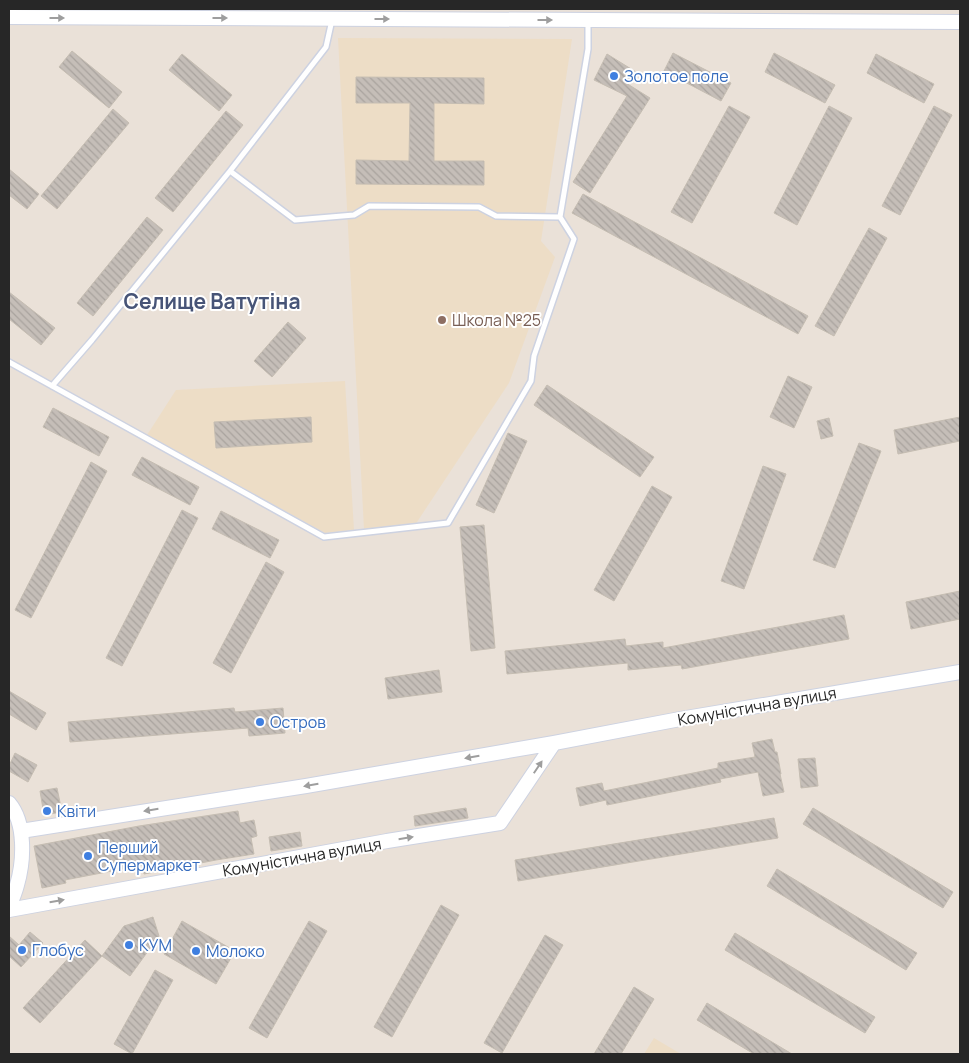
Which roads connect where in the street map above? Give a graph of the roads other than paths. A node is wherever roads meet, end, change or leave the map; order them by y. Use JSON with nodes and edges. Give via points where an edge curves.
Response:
{"nodes":[{"id":1,"x":9,"y":17,"type":"edge"},
{"id":2,"x":332,"y":19,"type":"junction"},
{"id":3,"x":588,"y":20,"type":"junction"},
{"id":4,"x":960,"y":22,"type":"edge"},
{"id":5,"x":230,"y":171,"type":"junction"},
{"id":6,"x":560,"y":217,"type":"junction"},
{"id":7,"x":9,"y":362,"type":"edge"},
{"id":8,"x":52,"y":386,"type":"junction"},
{"id":9,"x":960,"y":672,"type":"edge"},
{"id":10,"x":554,"y":743,"type":"junction"},
{"id":11,"x":9,"y":803,"type":"edge"},
{"id":12,"x":21,"y":831,"type":"junction"},
{"id":13,"x":9,"y":908,"type":"edge"}],
"edges":[{"from":1,"to":2,"type":"street","one_way":true},
{"from":2,"to":3,"type":"street","one_way":true},
{"from":2,"to":5,"type":"lane","via":[[326,47]]},
{"from":3,"to":4,"type":"street"},
{"from":3,"to":6,"type":"lane","via":[[588,49]]},
{"from":5,"to":6,"type":"lane","via":[[295,220],[354,215],[369,206],[479,207],[496,216]]},
{"from":5,"to":8,"type":"lane"},
{"from":6,"to":8,"type":"lane","via":[[574,239],[534,356],[531,381],[448,523],[324,538]]},
{"from":7,"to":8,"type":"lane"},
{"from":9,"to":10,"type":"street","name":"Комуністична вулиця"},
{"from":10,"to":12,"type":"street","name":"Комуністична вулиця","one_way":true},
{"from":13,"to":10,"type":"street","name":"Комуністична вулиця","one_way":true,"via":[[500,822]]},
{"from":11,"to":12,"type":"street"},
{"from":12,"to":13,"type":"street","via":[[21,866]]}]}
